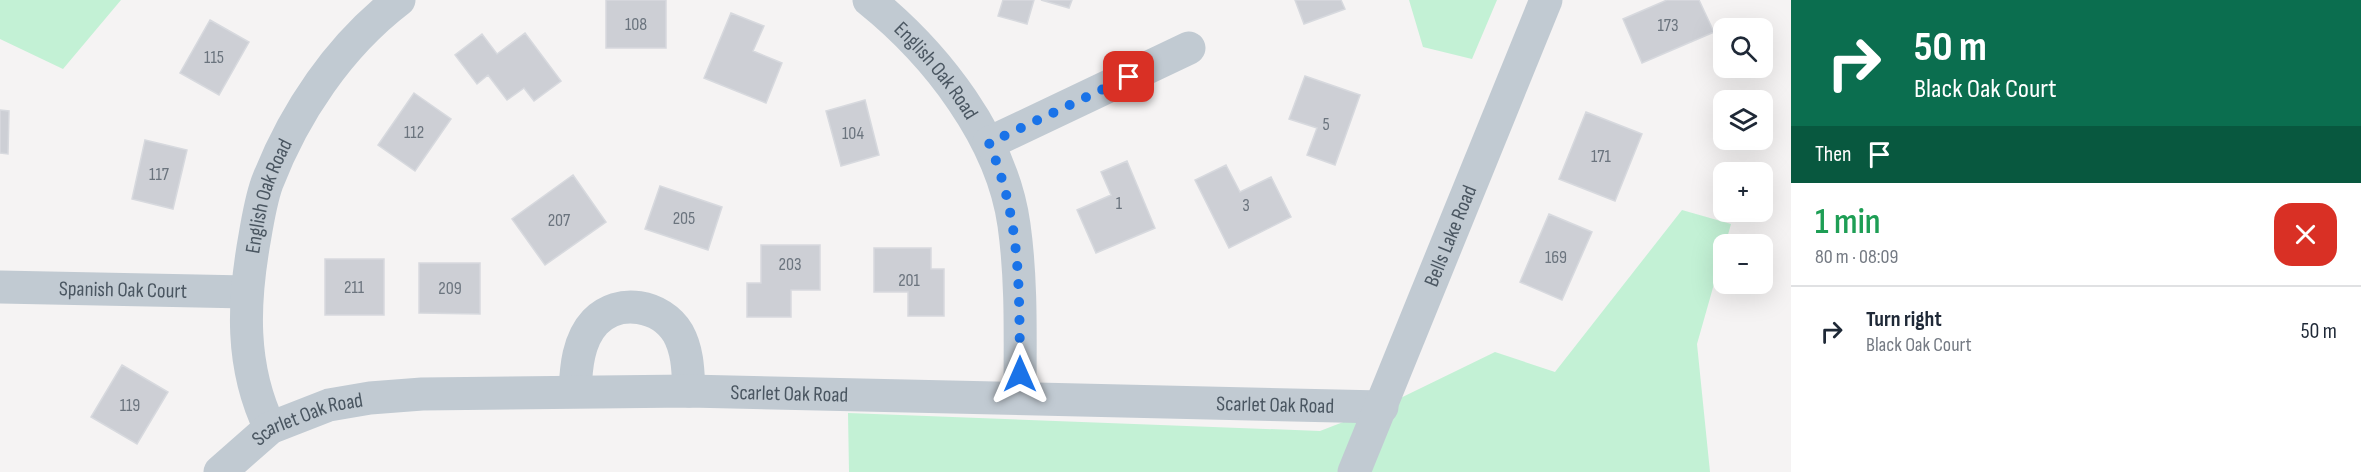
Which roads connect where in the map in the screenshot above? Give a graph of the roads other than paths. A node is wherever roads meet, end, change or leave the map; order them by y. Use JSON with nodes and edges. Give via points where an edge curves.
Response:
{"nodes":[{"id":1,"x":399,"y":0,"type":"edge"},
{"id":2,"x":869,"y":0,"type":"edge"},
{"id":3,"x":1546,"y":0,"type":"edge"},
{"id":4,"x":1189,"y":48,"type":"dead end"},
{"id":5,"x":989,"y":143,"type":"junction"},
{"id":6,"x":0,"y":287,"type":"edge"},
{"id":7,"x":247,"y":292,"type":"junction"},
{"id":8,"x":574,"y":392,"type":"junction"},
{"id":9,"x":689,"y":392,"type":"junction"},
{"id":10,"x":1020,"y":397,"type":"junction"},
{"id":11,"x":1382,"y":407,"type":"junction"},
{"id":12,"x":270,"y":428,"type":"junction"},
{"id":13,"x":220,"y":472,"type":"edge"},
{"id":14,"x":1354,"y":472,"type":"edge"}],
"edges":[{"from":1,"to":7,"type":"street","name":"English Oak Road","via":[[339,58],[291,130],[266,185]]},
{"from":2,"to":5,"type":"street","name":"English Oak Road","via":[[888,15],[948,81]]},
{"from":3,"to":11,"type":"street","name":"Bells Lake Road"},
{"from":4,"to":5,"type":"street"},
{"from":5,"to":10,"type":"street","name":"English Oak Road","via":[[1014,223]]},
{"from":6,"to":7,"type":"street","name":"Spanish Oak Court"},
{"from":7,"to":12,"type":"street","name":"English Oak Road","via":[[250,367],[258,402]]},
{"from":8,"to":9,"type":"street","name":"Scarlet Oak Road"},
{"from":8,"to":9,"type":"street","via":[[580,350],[591,328],[608,312],[632,307],[652,310],[669,321],[685,350]]},
{"from":8,"to":12,"type":"street","name":"Scarlet Oak Road","via":[[370,398],[329,405]]},
{"from":9,"to":10,"type":"street","name":"Scarlet Oak Road"},
{"from":10,"to":11,"type":"street","name":"Scarlet Oak Road"},
{"from":11,"to":14,"type":"street","name":"Bells Lake Road"},
{"from":12,"to":13,"type":"street","name":"Scarlet Oak Road"}]}
